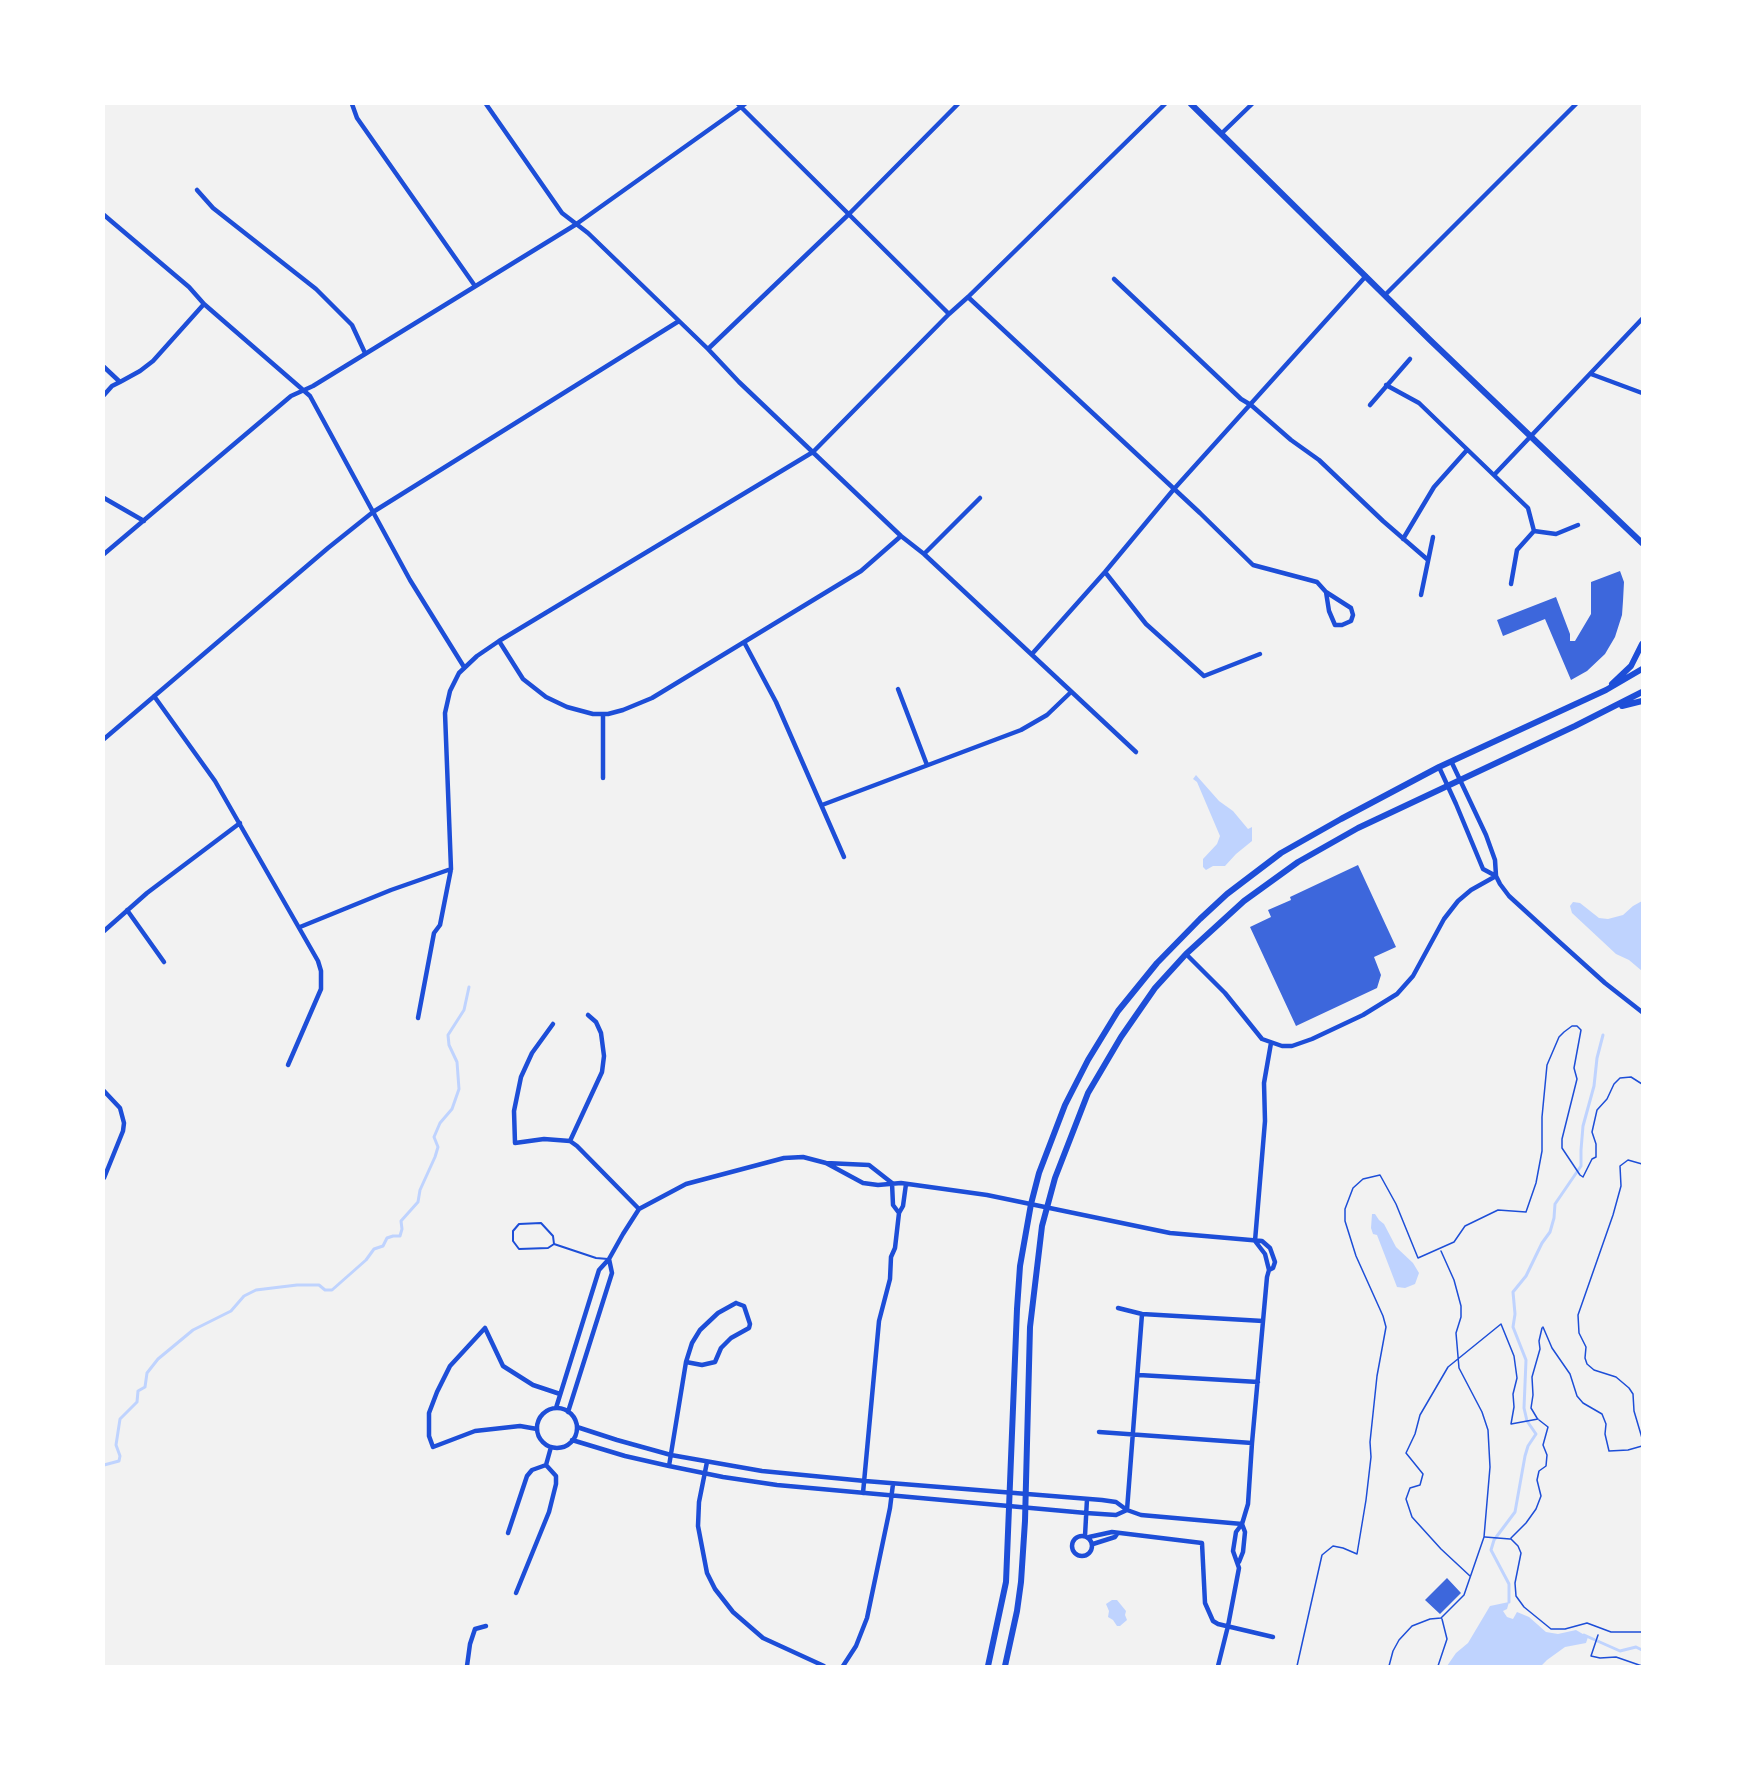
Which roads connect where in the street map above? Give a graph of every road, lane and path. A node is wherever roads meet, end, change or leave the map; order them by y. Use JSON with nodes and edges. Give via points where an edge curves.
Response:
{"nodes":[{"id":1,"x":352,"y":104,"type":"edge"},
{"id":2,"x":486,"y":104,"type":"edge"},
{"id":3,"x":958,"y":104,"type":"edge"},
{"id":4,"x":1165,"y":104,"type":"edge"},
{"id":5,"x":1191,"y":104,"type":"edge"},
{"id":6,"x":1252,"y":104,"type":"edge"},
{"id":7,"x":1576,"y":104,"type":"edge"},
{"id":8,"x":742,"y":105,"type":"edge"},
{"id":9,"x":1221,"y":134,"type":"junction"},
{"id":10,"x":197,"y":190,"type":"dead end"},
{"id":11,"x":849,"y":214,"type":"junction"},
{"id":12,"x":104,"y":215,"type":"edge"},
{"id":13,"x":575,"y":225,"type":"junction"},
{"id":14,"x":1366,"y":276,"type":"junction"},
{"id":15,"x":1114,"y":279,"type":"dead end"},
{"id":16,"x":475,"y":286,"type":"junction"},
{"id":17,"x":1385,"y":295,"type":"junction"},
{"id":18,"x":968,"y":297,"type":"junction"},
{"id":19,"x":204,"y":304,"type":"junction"},
{"id":20,"x":949,"y":314,"type":"junction"},
{"id":21,"x":1642,"y":319,"type":"edge"},
{"id":22,"x":679,"y":321,"type":"junction"},
{"id":23,"x":708,"y":349,"type":"junction"},
{"id":24,"x":365,"y":353,"type":"junction"},
{"id":25,"x":1410,"y":359,"type":"dead end"},
{"id":26,"x":104,"y":367,"type":"edge"},
{"id":27,"x":1591,"y":374,"type":"junction"},
{"id":28,"x":120,"y":382,"type":"junction"},
{"id":29,"x":1386,"y":385,"type":"junction"},
{"id":30,"x":303,"y":391,"type":"junction"},
{"id":31,"x":1642,"y":393,"type":"edge"},
{"id":32,"x":104,"y":395,"type":"edge"},
{"id":33,"x":1251,"y":405,"type":"junction"},
{"id":34,"x":1370,"y":405,"type":"dead end"},
{"id":35,"x":1532,"y":437,"type":"junction"},
{"id":36,"x":1467,"y":450,"type":"junction"},
{"id":37,"x":813,"y":452,"type":"junction"},
{"id":38,"x":1494,"y":475,"type":"junction"},
{"id":39,"x":1174,"y":489,"type":"junction"},
{"id":40,"x":104,"y":498,"type":"edge"},
{"id":41,"x":980,"y":498,"type":"dead end"},
{"id":42,"x":373,"y":512,"type":"junction"},
{"id":43,"x":144,"y":521,"type":"junction"},
{"id":44,"x":1578,"y":525,"type":"dead end"},
{"id":45,"x":1534,"y":531,"type":"junction"},
{"id":46,"x":901,"y":536,"type":"junction"},
{"id":47,"x":1433,"y":537,"type":"dead end"},
{"id":48,"x":1403,"y":539,"type":"junction"},
{"id":49,"x":1642,"y":543,"type":"edge"},
{"id":50,"x":104,"y":554,"type":"edge"},
{"id":51,"x":924,"y":554,"type":"junction"},
{"id":52,"x":1428,"y":560,"type":"junction"},
{"id":53,"x":1105,"y":572,"type":"junction"},
{"id":54,"x":1512,"y":584,"type":"dead end"},
{"id":55,"x":1326,"y":592,"type":"junction"},
{"id":56,"x":1420,"y":595,"type":"dead end"},
{"id":57,"x":500,"y":641,"type":"junction"},
{"id":58,"x":744,"y":642,"type":"junction"},
{"id":59,"x":1642,"y":644,"type":"edge"},
{"id":60,"x":1032,"y":654,"type":"junction"},
{"id":61,"x":1260,"y":654,"type":"dead end"},
{"id":62,"x":464,"y":667,"type":"junction"},
{"id":63,"x":1642,"y":669,"type":"edge"},
{"id":64,"x":898,"y":689,"type":"dead end"},
{"id":65,"x":1606,"y":690,"type":"junction"},
{"id":66,"x":1071,"y":692,"type":"junction"},
{"id":67,"x":1642,"y":692,"type":"edge"},
{"id":68,"x":154,"y":696,"type":"junction"},
{"id":69,"x":1642,"y":701,"type":"edge"},
{"id":70,"x":1610,"y":709,"type":"junction"},
{"id":71,"x":603,"y":714,"type":"junction"},
{"id":72,"x":104,"y":739,"type":"edge"},
{"id":73,"x":1136,"y":752,"type":"dead end"},
{"id":74,"x":1452,"y":763,"type":"junction"},
{"id":75,"x":927,"y":765,"type":"junction"},
{"id":76,"x":1439,"y":767,"type":"junction"},
{"id":77,"x":603,"y":778,"type":"dead end"},
{"id":78,"x":1461,"y":780,"type":"junction"},
{"id":79,"x":1447,"y":786,"type":"junction"},
{"id":80,"x":822,"y":805,"type":"junction"},
{"id":81,"x":240,"y":823,"type":"junction"},
{"id":82,"x":844,"y":857,"type":"dead end"},
{"id":83,"x":451,"y":869,"type":"junction"},
{"id":84,"x":1496,"y":876,"type":"junction"},
{"id":85,"x":126,"y":910,"type":"junction"},
{"id":86,"x":300,"y":927,"type":"junction"},
{"id":87,"x":104,"y":931,"type":"edge"},
{"id":88,"x":1186,"y":954,"type":"junction"},
{"id":89,"x":164,"y":962,"type":"dead end"},
{"id":90,"x":1642,"y":1011,"type":"edge"},
{"id":91,"x":588,"y":1015,"type":"dead end"},
{"id":92,"x":418,"y":1018,"type":"dead end"},
{"id":93,"x":553,"y":1024,"type":"dead end"},
{"id":94,"x":1271,"y":1043,"type":"junction"},
{"id":95,"x":288,"y":1065,"type":"dead end"},
{"id":96,"x":1642,"y":1084,"type":"edge"},
{"id":97,"x":104,"y":1091,"type":"edge"},
{"id":98,"x":570,"y":1141,"type":"junction"},
{"id":99,"x":826,"y":1163,"type":"junction"},
{"id":100,"x":1642,"y":1164,"type":"edge"},
{"id":101,"x":104,"y":1178,"type":"edge"},
{"id":102,"x":892,"y":1183,"type":"junction"},
{"id":103,"x":906,"y":1184,"type":"junction"},
{"id":104,"x":1031,"y":1204,"type":"junction"},
{"id":105,"x":1047,"y":1207,"type":"junction"},
{"id":106,"x":639,"y":1209,"type":"junction"},
{"id":107,"x":898,"y":1213,"type":"junction"},
{"id":108,"x":1255,"y":1241,"type":"junction"},
{"id":109,"x":554,"y":1244,"type":"junction"},
{"id":110,"x":1440,"y":1249,"type":"junction"},
{"id":111,"x":609,"y":1259,"type":"junction"},
{"id":112,"x":1269,"y":1270,"type":"junction"},
{"id":113,"x":1118,"y":1308,"type":"dead end"},
{"id":114,"x":1142,"y":1314,"type":"junction"},
{"id":115,"x":1263,"y":1321,"type":"junction"},
{"id":116,"x":1457,"y":1360,"type":"junction"},
{"id":117,"x":686,"y":1362,"type":"junction"},
{"id":118,"x":1139,"y":1375,"type":"junction"},
{"id":119,"x":1258,"y":1382,"type":"junction"},
{"id":120,"x":561,"y":1394,"type":"junction"},
{"id":121,"x":556,"y":1408,"type":"junction"},
{"id":122,"x":568,"y":1412,"type":"junction"},
{"id":123,"x":1538,"y":1419,"type":"junction"},
{"id":124,"x":577,"y":1427,"type":"junction"},
{"id":125,"x":537,"y":1429,"type":"junction"},
{"id":126,"x":1099,"y":1432,"type":"dead end"},
{"id":127,"x":1133,"y":1434,"type":"junction"},
{"id":128,"x":1642,"y":1438,"type":"edge"},
{"id":129,"x":572,"y":1440,"type":"junction"},
{"id":130,"x":1252,"y":1443,"type":"junction"},
{"id":131,"x":1642,"y":1446,"type":"edge"},
{"id":132,"x":551,"y":1447,"type":"junction"},
{"id":133,"x":671,"y":1455,"type":"junction"},
{"id":134,"x":707,"y":1462,"type":"junction"},
{"id":135,"x":546,"y":1465,"type":"junction"},
{"id":136,"x":669,"y":1466,"type":"junction"},
{"id":137,"x":704,"y":1474,"type":"junction"},
{"id":138,"x":865,"y":1481,"type":"junction"},
{"id":139,"x":892,"y":1484,"type":"junction"},
{"id":140,"x":864,"y":1493,"type":"junction"},
{"id":141,"x":1010,"y":1493,"type":"junction"},
{"id":142,"x":1026,"y":1494,"type":"junction"},
{"id":143,"x":892,"y":1495,"type":"junction"},
{"id":144,"x":1087,"y":1499,"type":"junction"},
{"id":145,"x":1010,"y":1506,"type":"junction"},
{"id":146,"x":1025,"y":1508,"type":"junction"},
{"id":147,"x":1127,"y":1510,"type":"junction"},
{"id":148,"x":1086,"y":1513,"type":"junction"},
{"id":149,"x":1242,"y":1524,"type":"junction"},
{"id":150,"x":508,"y":1533,"type":"dead end"},
{"id":151,"x":1117,"y":1534,"type":"junction"},
{"id":152,"x":1087,"y":1537,"type":"junction"},
{"id":153,"x":1484,"y":1537,"type":"junction"},
{"id":154,"x":1511,"y":1539,"type":"junction"},
{"id":155,"x":1093,"y":1544,"type":"junction"},
{"id":156,"x":1239,"y":1562,"type":"junction"},
{"id":157,"x":1472,"y":1577,"type":"junction"},
{"id":158,"x":516,"y":1593,"type":"dead end"},
{"id":159,"x":1442,"y":1618,"type":"junction"},
{"id":160,"x":486,"y":1626,"type":"dead end"},
{"id":161,"x":1228,"y":1626,"type":"junction"},
{"id":162,"x":1642,"y":1632,"type":"edge"},
{"id":163,"x":1598,"y":1635,"type":"dead end"},
{"id":164,"x":1273,"y":1636,"type":"dead end"},
{"id":165,"x":467,"y":1666,"type":"edge"},
{"id":166,"x":824,"y":1666,"type":"edge"},
{"id":167,"x":843,"y":1666,"type":"edge"},
{"id":168,"x":988,"y":1666,"type":"edge"},
{"id":169,"x":1005,"y":1666,"type":"edge"},
{"id":170,"x":1218,"y":1666,"type":"edge"},
{"id":171,"x":1297,"y":1666,"type":"edge"},
{"id":172,"x":1389,"y":1666,"type":"edge"},
{"id":173,"x":1438,"y":1666,"type":"edge"},
{"id":174,"x":1642,"y":1666,"type":"edge"}],
"edges":[{"from":1,"to":16,"type":"street","via":[[357,118]]},
{"from":2,"to":13,"type":"street","via":[[562,213]]},
{"from":3,"to":11,"type":"street"},
{"from":4,"to":18,"type":"street"},
{"from":5,"to":9,"type":"main road"},
{"from":6,"to":9,"type":"street"},
{"from":7,"to":17,"type":"street"},
{"from":8,"to":11,"type":"street"},
{"from":8,"to":13,"type":"street"},
{"from":9,"to":14,"type":"main road"},
{"from":10,"to":24,"type":"street","via":[[213,208],[316,289],[351,325]]},
{"from":11,"to":20,"type":"street"},
{"from":11,"to":23,"type":"street"},
{"from":12,"to":19,"type":"street"},
{"from":13,"to":16,"type":"street"},
{"from":13,"to":22,"type":"street"},
{"from":14,"to":17,"type":"main road"},
{"from":14,"to":33,"type":"street"},
{"from":15,"to":33,"type":"street"},
{"from":16,"to":24,"type":"street"},
{"from":17,"to":35,"type":"main road"},
{"from":18,"to":20,"type":"street"},
{"from":18,"to":39,"type":"street"},
{"from":19,"to":28,"type":"street","via":[[153,361]]},
{"from":19,"to":30,"type":"street"},
{"from":20,"to":37,"type":"street"},
{"from":21,"to":27,"type":"street"},
{"from":22,"to":23,"type":"street"},
{"from":22,"to":42,"type":"street"},
{"from":23,"to":37,"type":"street"},
{"from":24,"to":30,"type":"street"},
{"from":25,"to":29,"type":"street"},
{"from":26,"to":28,"type":"street"},
{"from":27,"to":31,"type":"street"},
{"from":27,"to":35,"type":"street"},
{"from":28,"to":32,"type":"street"},
{"from":29,"to":34,"type":"street"},
{"from":29,"to":36,"type":"street","via":[[1419,403]]},
{"from":30,"to":42,"type":"street","via":[[310,396]]},
{"from":30,"to":43,"type":"street","via":[[284,402]]},
{"from":33,"to":39,"type":"street"},
{"from":33,"to":48,"type":"street","via":[[1319,460]]},
{"from":35,"to":38,"type":"street"},
{"from":35,"to":49,"type":"main road"},
{"from":36,"to":38,"type":"street"},
{"from":36,"to":48,"type":"street","via":[[1434,487]]},
{"from":37,"to":46,"type":"street"},
{"from":37,"to":57,"type":"street"},
{"from":38,"to":45,"type":"street","via":[[1528,508]]},
{"from":39,"to":53,"type":"street"},
{"from":39,"to":55,"type":"street","via":[[1253,565],[1317,582]]},
{"from":40,"to":43,"type":"street"},
{"from":41,"to":51,"type":"street"},
{"from":42,"to":62,"type":"street"},
{"from":42,"to":68,"type":"street"},
{"from":43,"to":50,"type":"street"},
{"from":44,"to":45,"type":"street","via":[[1556,534]]},
{"from":45,"to":54,"type":"street","via":[[1517,550]]},
{"from":46,"to":51,"type":"street"},
{"from":46,"to":58,"type":"street","via":[[861,571]]},
{"from":47,"to":52,"type":"street"},
{"from":48,"to":52,"type":"street"},
{"from":51,"to":60,"type":"street"},
{"from":52,"to":56,"type":"street"},
{"from":53,"to":60,"type":"street"},
{"from":53,"to":61,"type":"street","via":[[1146,624],[1204,676]]},
{"from":55,"to":55,"type":"street","via":[[1335,625],[1352,621],[1351,608]]},
{"from":57,"to":62,"type":"street"},
{"from":57,"to":71,"type":"street","via":[[523,679],[537,691],[567,707]]},
{"from":58,"to":71,"type":"street","via":[[652,698]]},
{"from":58,"to":80,"type":"street"},
{"from":59,"to":65,"type":"main road","via":[[1631,666]]},
{"from":60,"to":66,"type":"street"},
{"from":62,"to":83,"type":"street","via":[[450,691],[445,713]]},
{"from":63,"to":65,"type":"main road"},
{"from":64,"to":75,"type":"street"},
{"from":65,"to":74,"type":"main road"},
{"from":66,"to":73,"type":"street"},
{"from":66,"to":75,"type":"street","via":[[1035,724]]},
{"from":67,"to":70,"type":"main road"},
{"from":68,"to":72,"type":"street"},
{"from":68,"to":81,"type":"street"},
{"from":69,"to":70,"type":"main road"},
{"from":70,"to":78,"type":"main road"},
{"from":71,"to":77,"type":"street"},
{"from":74,"to":76,"type":"main road"},
{"from":74,"to":78,"type":"street"},
{"from":75,"to":80,"type":"street"},
{"from":76,"to":79,"type":"street"},
{"from":76,"to":104,"type":"main road","via":[[1312,834],[1259,868],[1157,963],[1118,1011],[1088,1060],[1057,1124]]},
{"from":78,"to":79,"type":"main road"},
{"from":78,"to":84,"type":"street","via":[[1489,843]]},
{"from":79,"to":84,"type":"street","via":[[1483,868]]},
{"from":79,"to":88,"type":"main road","via":[[1358,828],[1298,862],[1244,901]]},
{"from":80,"to":82,"type":"street"},
{"from":81,"to":85,"type":"street"},
{"from":81,"to":86,"type":"street"},
{"from":83,"to":86,"type":"street"},
{"from":83,"to":92,"type":"street"},
{"from":84,"to":90,"type":"street","via":[[1509,896]]},
{"from":84,"to":94,"type":"street","via":[[1458,901],[1413,976],[1397,994],[1312,1039],[1292,1046]]},
{"from":85,"to":87,"type":"street"},
{"from":85,"to":89,"type":"street"},
{"from":86,"to":95,"type":"street","via":[[318,961],[322,980]]},
{"from":88,"to":94,"type":"street","via":[[1226,993],[1262,1039]]},
{"from":88,"to":105,"type":"main road","via":[[1138,1011],[1088,1093]]},
{"from":91,"to":98,"type":"street","via":[[601,1033],[602,1072]]},
{"from":93,"to":98,"type":"street","via":[[521,1077],[514,1111],[515,1141]]},
{"from":94,"to":108,"type":"street","via":[[1264,1083],[1265,1121]]},
{"from":96,"to":110,"type":"path","via":[[1632,1077],[1620,1078],[1597,1110],[1592,1132],[1596,1157],[1583,1177],[1562,1148],[1577,1079],[1574,1068],[1581,1030],[1572,1026],[1559,1036],[1547,1065],[1542,1151],[1526,1212],[1498,1210],[1465,1226],[1454,1242]]},
{"from":97,"to":101,"type":"street","via":[[120,1108],[124,1123]]},
{"from":98,"to":106,"type":"street"},
{"from":99,"to":102,"type":"street","via":[[862,1183]]},
{"from":99,"to":102,"type":"street","via":[[869,1166]]},
{"from":99,"to":106,"type":"street","via":[[803,1157],[783,1158],[686,1184]]},
{"from":100,"to":128,"type":"path","via":[[1628,1160],[1620,1166],[1621,1186],[1613,1215],[1578,1315],[1587,1364],[1616,1377],[1629,1388]]},
{"from":102,"to":103,"type":"street"},
{"from":102,"to":107,"type":"street","via":[[893,1205]]},
{"from":103,"to":104,"type":"street"},
{"from":103,"to":107,"type":"street"},
{"from":104,"to":105,"type":"street"},
{"from":104,"to":141,"type":"main road","via":[[1020,1266]]},
{"from":105,"to":108,"type":"street","via":[[1170,1233]]},
{"from":105,"to":142,"type":"main road","via":[[1030,1327]]},
{"from":106,"to":111,"type":"street"},
{"from":107,"to":138,"type":"street","via":[[890,1279],[879,1321]]},
{"from":108,"to":112,"type":"street","via":[[1265,1254]]},
{"from":108,"to":112,"type":"street","via":[[1262,1241],[1273,1252],[1275,1262]]},
{"from":109,"to":109,"type":"lane","via":[[553,1236],[541,1222],[519,1224],[513,1231],[513,1241],[519,1249],[548,1248]]},
{"from":109,"to":111,"type":"lane"},
{"from":110,"to":116,"type":"path","via":[[1461,1306]]},
{"from":110,"to":171,"type":"path","via":[[1418,1258],[1380,1175],[1363,1179],[1353,1188],[1345,1221],[1386,1327],[1377,1376],[1368,1485],[1357,1554],[1333,1546],[1322,1555]]},
{"from":111,"to":120,"type":"street","via":[[599,1270]]},
{"from":111,"to":122,"type":"street","via":[[612,1273]]},
{"from":112,"to":115,"type":"street"},
{"from":113,"to":114,"type":"street"},
{"from":114,"to":115,"type":"street"},
{"from":114,"to":118,"type":"street"},
{"from":115,"to":119,"type":"street"},
{"from":116,"to":123,"type":"path","via":[[1501,1324],[1514,1356],[1517,1378],[1511,1425]]},
{"from":116,"to":153,"type":"path","via":[[1488,1430],[1490,1467]]},
{"from":116,"to":157,"type":"path","via":[[1443,1375],[1420,1415],[1406,1453],[1423,1474],[1420,1485],[1410,1488],[1406,1499],[1412,1517]]},
{"from":117,"to":117,"type":"street","via":[[700,1330],[725,1308],[736,1303],[744,1306],[749,1328],[731,1338],[714,1362]]},
{"from":117,"to":133,"type":"street"},
{"from":118,"to":119,"type":"street"},
{"from":118,"to":127,"type":"street"},
{"from":119,"to":130,"type":"street"},
{"from":120,"to":121,"type":"street"},
{"from":120,"to":125,"type":"street","via":[[533,1385],[503,1366],[484,1328],[450,1366],[429,1413],[433,1447],[475,1431],[520,1426]]},
{"from":121,"to":122,"type":"street"},
{"from":121,"to":125,"type":"street","via":[[540,1417]]},
{"from":122,"to":124,"type":"street"},
{"from":123,"to":131,"type":"path","via":[[1531,1408],[1532,1377],[1543,1327],[1570,1374],[1577,1396],[1602,1414],[1609,1451]]},
{"from":123,"to":154,"type":"path","via":[[1548,1427],[1543,1445],[1546,1466],[1539,1471],[1537,1480],[1541,1496],[1531,1516]]},
{"from":124,"to":129,"type":"street"},
{"from":124,"to":133,"type":"street"},
{"from":125,"to":132,"type":"street","via":[[541,1440]]},
{"from":126,"to":127,"type":"street"},
{"from":127,"to":130,"type":"street"},
{"from":127,"to":147,"type":"street"},
{"from":129,"to":132,"type":"street","via":[[564,1447]]},
{"from":129,"to":136,"type":"street"},
{"from":130,"to":149,"type":"street","via":[[1248,1504]]},
{"from":132,"to":135,"type":"street"},
{"from":133,"to":134,"type":"street"},
{"from":133,"to":136,"type":"street"},
{"from":134,"to":137,"type":"street"},
{"from":134,"to":138,"type":"street"},
{"from":135,"to":150,"type":"street","via":[[527,1476]]},
{"from":135,"to":158,"type":"street","via":[[556,1476],[556,1484],[549,1512]]},
{"from":136,"to":137,"type":"street"},
{"from":137,"to":140,"type":"street"},
{"from":137,"to":166,"type":"street","via":[[698,1526],[704,1561],[715,1589],[733,1612],[763,1638]]},
{"from":138,"to":139,"type":"street"},
{"from":138,"to":140,"type":"street"},
{"from":139,"to":141,"type":"street"},
{"from":139,"to":143,"type":"street"},
{"from":140,"to":143,"type":"street"},
{"from":141,"to":142,"type":"street"},
{"from":141,"to":145,"type":"main road"},
{"from":142,"to":144,"type":"street"},
{"from":142,"to":146,"type":"main road"},
{"from":143,"to":145,"type":"street"},
{"from":143,"to":167,"type":"street","via":[[867,1618],[861,1637]]},
{"from":144,"to":147,"type":"street","via":[[1116,1502]]},
{"from":144,"to":148,"type":"street"},
{"from":145,"to":146,"type":"street"},
{"from":145,"to":168,"type":"main road","via":[[1004,1593]]},
{"from":146,"to":148,"type":"street"},
{"from":146,"to":169,"type":"main road","via":[[1021,1582]]},
{"from":147,"to":148,"type":"street","via":[[1116,1515]]},
{"from":147,"to":149,"type":"street","via":[[1141,1515]]},
{"from":148,"to":152,"type":"street"},
{"from":149,"to":156,"type":"street","via":[[1245,1532]]},
{"from":149,"to":156,"type":"street","via":[[1236,1532],[1233,1551]]},
{"from":151,"to":152,"type":"street","via":[[1106,1532]]},
{"from":151,"to":155,"type":"street"},
{"from":151,"to":161,"type":"street","via":[[1202,1543],[1205,1603],[1213,1621]]},
{"from":152,"to":155,"type":"street"},
{"from":152,"to":155,"type":"street","via":[[1077,1537],[1072,1542],[1076,1554],[1089,1554]]},
{"from":153,"to":154,"type":"path"},
{"from":153,"to":157,"type":"path"},
{"from":154,"to":162,"type":"path","via":[[1521,1553],[1516,1596],[1551,1629],[1587,1623],[1611,1632]]},
{"from":156,"to":161,"type":"street"},
{"from":157,"to":159,"type":"path","via":[[1464,1595]]},
{"from":159,"to":172,"type":"path","via":[[1412,1626],[1399,1640]]},
{"from":159,"to":173,"type":"path","via":[[1447,1639]]},
{"from":160,"to":165,"type":"street","via":[[475,1629]]},
{"from":161,"to":164,"type":"street"},
{"from":161,"to":170,"type":"street"},
{"from":163,"to":174,"type":"path","via":[[1591,1656],[1616,1657]]}]}
